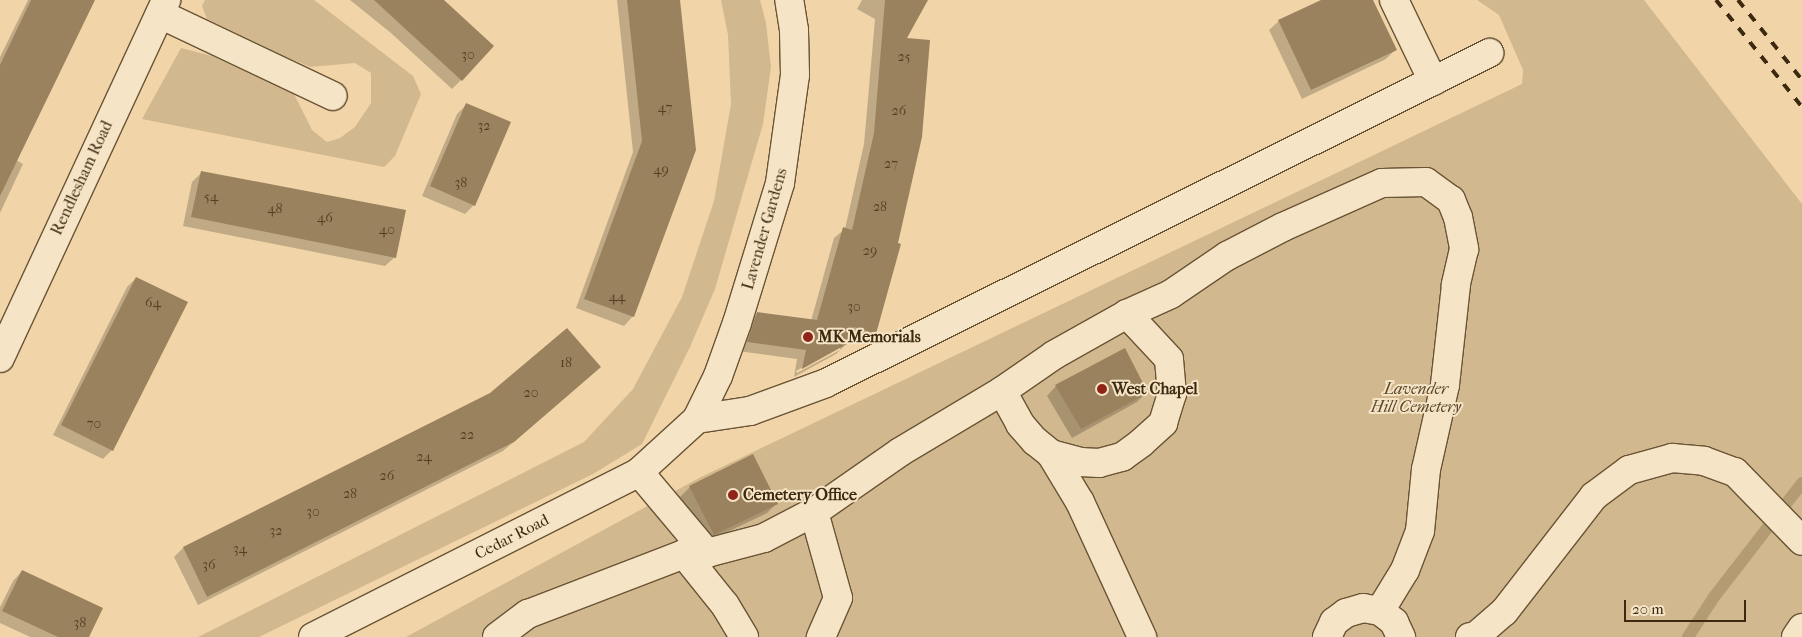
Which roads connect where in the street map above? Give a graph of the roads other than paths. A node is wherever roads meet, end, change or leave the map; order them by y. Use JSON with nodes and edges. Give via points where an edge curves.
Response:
{"nodes":[{"id":1,"x":789,"y":0,"type":"edge"},
{"id":2,"x":1394,"y":0,"type":"edge"},
{"id":3,"x":163,"y":7,"type":"edge"},
{"id":4,"x":1489,"y":53,"type":"dead end"},
{"id":5,"x":1433,"y":81,"type":"junction"},
{"id":6,"x":333,"y":96,"type":"dead end"},
{"id":7,"x":1127,"y":314,"type":"junction"},
{"id":8,"x":0,"y":358,"type":"edge"},
{"id":9,"x":1002,"y":391,"type":"junction"},
{"id":10,"x":697,"y":419,"type":"junction"},
{"id":11,"x":1051,"y":454,"type":"junction"},
{"id":12,"x":639,"y":472,"type":"junction"},
{"id":13,"x":814,"y":512,"type":"junction"},
{"id":14,"x":1797,"y":536,"type":"edge"},
{"id":15,"x":695,"y":553,"type":"junction"},
{"id":16,"x":1380,"y":611,"type":"junction"},
{"id":17,"x":1802,"y":628,"type":"edge"},
{"id":18,"x":313,"y":637,"type":"edge"},
{"id":19,"x":497,"y":637,"type":"edge"},
{"id":20,"x":744,"y":637,"type":"edge"},
{"id":21,"x":821,"y":637,"type":"edge"},
{"id":22,"x":1142,"y":637,"type":"edge"},
{"id":23,"x":1327,"y":637,"type":"edge"},
{"id":24,"x":1401,"y":637,"type":"edge"},
{"id":25,"x":1470,"y":637,"type":"edge"},
{"id":26,"x":1796,"y":637,"type":"edge"}],
"edges":[{"from":1,"to":10,"type":"street","name":"Lavender Gardens","via":[[794,30],[794,75],[780,183],[737,323],[718,376]]},
{"from":2,"to":5,"type":"street"},
{"from":3,"to":6,"type":"street"},
{"from":3,"to":8,"type":"street","name":"Rendlesham Road"},
{"from":4,"to":5,"type":"street"},
{"from":5,"to":10,"type":"street","via":[[826,383],[750,412]]},
{"from":7,"to":9,"type":"street","via":[[1054,355]]},
{"from":7,"to":11,"type":"street","via":[[1169,359],[1172,394],[1163,423],[1122,457],[1099,463],[1080,462]]},
{"from":7,"to":16,"type":"street","via":[[1171,294],[1227,256],[1275,231],[1382,183],[1426,182],[1451,200],[1464,249],[1456,286],[1445,386],[1426,469],[1420,531],[1405,570]]},
{"from":9,"to":11,"type":"street","via":[[1020,424]]},
{"from":9,"to":13,"type":"street","via":[[900,452]]},
{"from":10,"to":12,"type":"street","name":"Cedar Road"},
{"from":11,"to":22,"type":"street","via":[[1080,502]]},
{"from":12,"to":15,"type":"street"},
{"from":12,"to":18,"type":"street","name":"Cedar Road"},
{"from":13,"to":15,"type":"street","via":[[764,538]]},
{"from":13,"to":21,"type":"street","via":[[838,598]]},
{"from":14,"to":25,"type":"street","via":[[1735,472],[1704,461],[1672,458],[1629,470],[1594,496],[1504,612],[1476,636]]},
{"from":15,"to":19,"type":"street","via":[[528,614]]},
{"from":15,"to":20,"type":"street"},
{"from":16,"to":23,"type":"street","via":[[1363,608],[1346,613],[1334,622]]},
{"from":16,"to":24,"type":"street","via":[[1394,622]]},
{"from":17,"to":26,"type":"street"}]}
